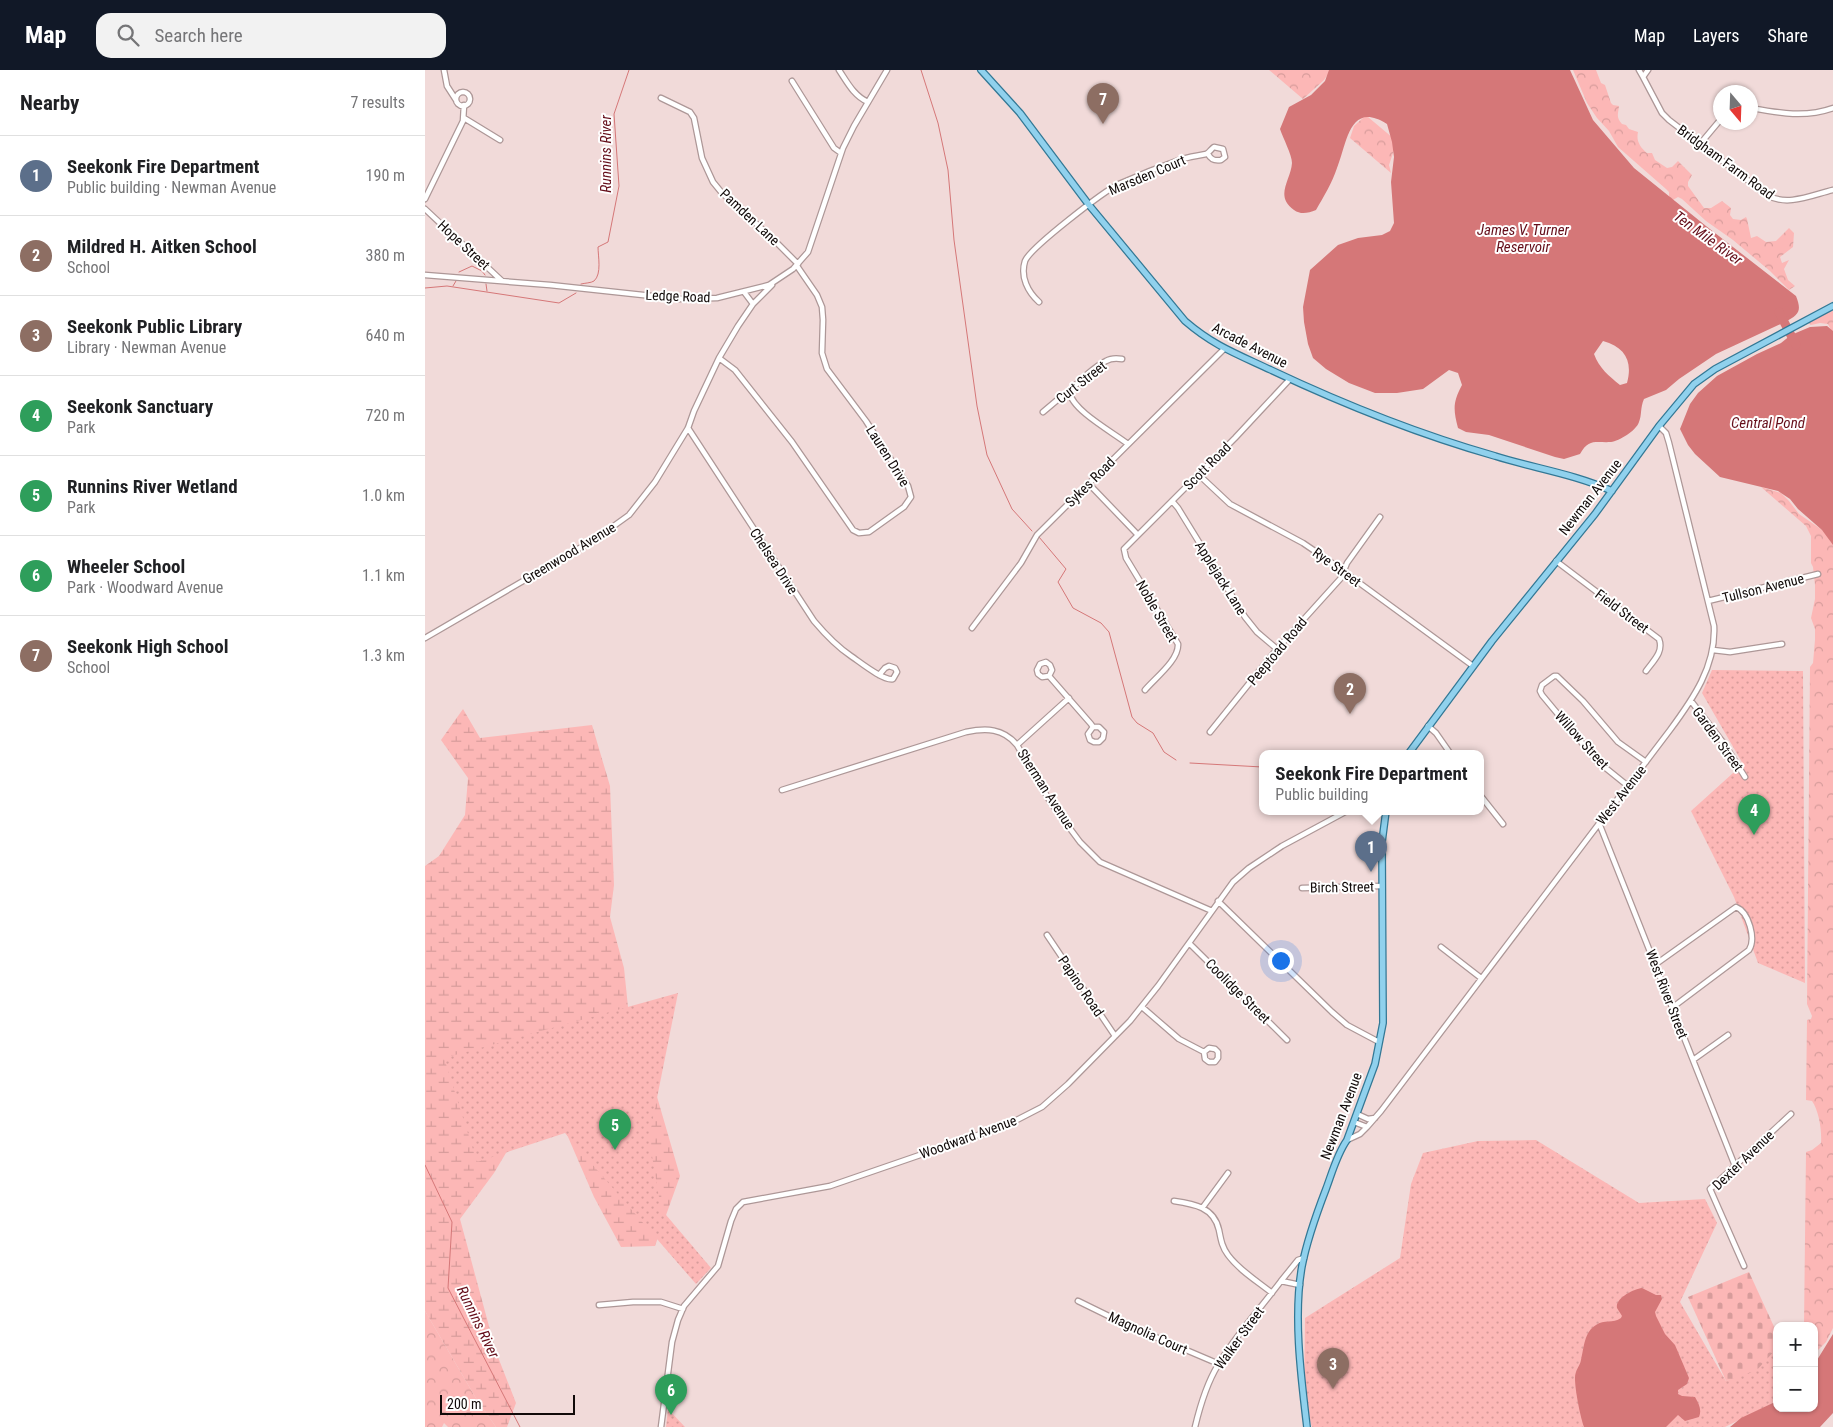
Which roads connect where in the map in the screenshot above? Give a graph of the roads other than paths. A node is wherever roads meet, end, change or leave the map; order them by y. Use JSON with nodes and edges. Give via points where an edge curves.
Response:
{"nodes":[{"id":1,"x":444,"y":70,"type":"edge"},
{"id":2,"x":839,"y":70,"type":"edge"},
{"id":3,"x":887,"y":70,"type":"edge"},
{"id":4,"x":981,"y":70,"type":"edge"},
{"id":5,"x":1639,"y":70,"type":"edge"},
{"id":6,"x":1648,"y":70,"type":"edge"},
{"id":7,"x":1643,"y":77,"type":"junction"},
{"id":8,"x":792,"y":81,"type":"dead end"},
{"id":9,"x":661,"y":98,"type":"dead end"},
{"id":10,"x":457,"y":101,"type":"junction"},
{"id":11,"x":868,"y":102,"type":"junction"},
{"id":12,"x":464,"y":106,"type":"junction"},
{"id":13,"x":1833,"y":108,"type":"edge"},
{"id":14,"x":1758,"y":109,"type":"edge"},
{"id":15,"x":464,"y":118,"type":"junction"},
{"id":16,"x":1713,"y":129,"type":"edge"},
{"id":17,"x":500,"y":140,"type":"dead end"},
{"id":18,"x":1701,"y":144,"type":"junction"},
{"id":19,"x":841,"y":153,"type":"junction"},
{"id":20,"x":1208,"y":154,"type":"dead end"},
{"id":21,"x":1833,"y":190,"type":"edge"},
{"id":22,"x":425,"y":199,"type":"edge"},
{"id":23,"x":1089,"y":205,"type":"junction"},
{"id":24,"x":425,"y":209,"type":"edge"},
{"id":25,"x":797,"y":265,"type":"junction"},
{"id":26,"x":425,"y":275,"type":"edge"},
{"id":27,"x":777,"y":281,"type":"junction"},
{"id":28,"x":503,"y":282,"type":"junction"},
{"id":29,"x":744,"y":292,"type":"junction"},
{"id":30,"x":1039,"y":302,"type":"dead end"},
{"id":31,"x":753,"y":304,"type":"junction"},
{"id":32,"x":1833,"y":306,"type":"edge"},
{"id":33,"x":1224,"y":349,"type":"junction"},
{"id":34,"x":719,"y":358,"type":"junction"},
{"id":35,"x":1122,"y":359,"type":"dead end"},
{"id":36,"x":1290,"y":379,"type":"junction"},
{"id":37,"x":1070,"y":393,"type":"junction"},
{"id":38,"x":1043,"y":412,"type":"dead end"},
{"id":39,"x":1659,"y":426,"type":"junction"},
{"id":40,"x":688,"y":428,"type":"junction"},
{"id":41,"x":1128,"y":444,"type":"junction"},
{"id":42,"x":1199,"y":475,"type":"junction"},
{"id":43,"x":1088,"y":484,"type":"junction"},
{"id":44,"x":1611,"y":491,"type":"junction"},
{"id":45,"x":1172,"y":501,"type":"junction"},
{"id":46,"x":1380,"y":517,"type":"dead end"},
{"id":47,"x":1138,"y":535,"type":"junction"},
{"id":48,"x":1124,"y":552,"type":"joint"},
{"id":49,"x":1556,"y":561,"type":"junction"},
{"id":50,"x":1343,"y":570,"type":"junction"},
{"id":51,"x":1818,"y":574,"type":"dead end"},
{"id":52,"x":1708,"y":602,"type":"junction"},
{"id":53,"x":972,"y":628,"type":"dead end"},
{"id":54,"x":425,"y":638,"type":"edge"},
{"id":55,"x":1782,"y":644,"type":"dead end"},
{"id":56,"x":1277,"y":649,"type":"junction"},
{"id":57,"x":1713,"y":650,"type":"junction"},
{"id":58,"x":1473,"y":666,"type":"junction"},
{"id":59,"x":1646,"y":671,"type":"dead end"},
{"id":60,"x":879,"y":675,"type":"dead end"},
{"id":61,"x":1049,"y":676,"type":"dead end"},
{"id":62,"x":1145,"y":690,"type":"dead end"},
{"id":63,"x":1069,"y":698,"type":"junction"},
{"id":64,"x":1691,"y":701,"type":"junction"},
{"id":65,"x":1428,"y":726,"type":"junction"},
{"id":66,"x":1093,"y":727,"type":"dead end"},
{"id":67,"x":1210,"y":732,"type":"dead end"},
{"id":68,"x":1017,"y":745,"type":"junction"},
{"id":69,"x":1411,"y":750,"type":"edge"},
{"id":70,"x":1448,"y":750,"type":"edge"},
{"id":71,"x":1646,"y":762,"type":"junction"},
{"id":72,"x":1745,"y":776,"type":"dead end"},
{"id":73,"x":1628,"y":786,"type":"junction"},
{"id":74,"x":782,"y":790,"type":"dead end"},
{"id":75,"x":1484,"y":799,"type":"edge"},
{"id":76,"x":1339,"y":815,"type":"edge"},
{"id":77,"x":1385,"y":815,"type":"edge"},
{"id":78,"x":1599,"y":823,"type":"junction"},
{"id":79,"x":1503,"y":824,"type":"dead end"},
{"id":80,"x":1382,"y":886,"type":"junction"},
{"id":81,"x":1302,"y":888,"type":"dead end"},
{"id":82,"x":1219,"y":901,"type":"junction"},
{"id":83,"x":1212,"y":911,"type":"junction"},
{"id":84,"x":1047,"y":935,"type":"dead end"},
{"id":85,"x":1189,"y":943,"type":"junction"},
{"id":86,"x":1441,"y":947,"type":"dead end"},
{"id":87,"x":1657,"y":964,"type":"junction"},
{"id":88,"x":1481,"y":978,"type":"junction"},
{"id":89,"x":1142,"y":1007,"type":"junction"},
{"id":90,"x":1673,"y":1007,"type":"junction"},
{"id":91,"x":1728,"y":1035,"type":"dead end"},
{"id":92,"x":1115,"y":1036,"type":"junction"},
{"id":93,"x":1287,"y":1040,"type":"dead end"},
{"id":94,"x":1379,"y":1042,"type":"junction"},
{"id":95,"x":1205,"y":1052,"type":"dead end"},
{"id":96,"x":1693,"y":1060,"type":"junction"},
{"id":97,"x":1357,"y":1114,"type":"junction"},
{"id":98,"x":1791,"y":1114,"type":"dead end"},
{"id":99,"x":1375,"y":1118,"type":"junction"},
{"id":100,"x":1354,"y":1122,"type":"junction"},
{"id":101,"x":1367,"y":1127,"type":"junction"},
{"id":102,"x":1347,"y":1140,"type":"junction"},
{"id":103,"x":1735,"y":1166,"type":"junction"},
{"id":104,"x":1228,"y":1173,"type":"dead end"},
{"id":105,"x":1174,"y":1201,"type":"dead end"},
{"id":106,"x":1203,"y":1207,"type":"junction"},
{"id":107,"x":1304,"y":1258,"type":"junction"},
{"id":108,"x":1744,"y":1266,"type":"dead end"},
{"id":109,"x":1281,"y":1281,"type":"junction"},
{"id":110,"x":1300,"y":1285,"type":"junction"},
{"id":111,"x":1272,"y":1293,"type":"junction"},
{"id":112,"x":1079,"y":1301,"type":"dead end"},
{"id":113,"x":599,"y":1305,"type":"dead end"},
{"id":114,"x":683,"y":1309,"type":"junction"},
{"id":115,"x":1219,"y":1364,"type":"junction"},
{"id":116,"x":661,"y":1427,"type":"edge"},
{"id":117,"x":1195,"y":1427,"type":"edge"},
{"id":118,"x":1307,"y":1427,"type":"edge"}],
"edges":[{"from":1,"to":10,"type":"street","via":[[447,86]]},
{"from":2,"to":11,"type":"street","via":[[853,91]]},
{"from":3,"to":11,"type":"street","name":"Ledge Road"},
{"from":4,"to":23,"type":"main road","name":"Arcade Avenue","via":[[1042,140]]},
{"from":5,"to":7,"type":"street","name":"Bridgham Farm Road"},
{"from":6,"to":7,"type":"street"},
{"from":7,"to":18,"type":"street","name":"Bridgham Farm Road","via":[[1662,113]]},
{"from":8,"to":19,"type":"street","via":[[834,148]]},
{"from":9,"to":25,"type":"street","name":"Pamden Lane","via":[[690,112],[706,170],[721,193]]},
{"from":10,"to":12,"type":"street"},
{"from":10,"to":12,"type":"street","via":[[460,93],[467,93],[470,100]]},
{"from":11,"to":19,"type":"street","name":"Ledge Road"},
{"from":12,"to":15,"type":"street"},
{"from":13,"to":14,"type":"street","via":[[1797,114]]},
{"from":15,"to":17,"type":"street"},
{"from":15,"to":22,"type":"street"},
{"from":16,"to":18,"type":"street"},
{"from":18,"to":21,"type":"street","name":"Bridgham Farm Road","via":[[1775,199],[1791,200]]},
{"from":19,"to":25,"type":"street","name":"Ledge Road","via":[[812,242]]},
{"from":20,"to":23,"type":"street","name":"Marsden Court","via":[[1177,160],[1124,182]]},
{"from":23,"to":30,"type":"street","name":"Marsden Court","via":[[1034,249],[1025,262],[1024,277],[1029,293]]},
{"from":23,"to":33,"type":"main road","name":"Arcade Avenue","via":[[1185,321]]},
{"from":24,"to":28,"type":"street","name":"Hope Street"},
{"from":25,"to":27,"type":"street","name":"Ledge Road"},
{"from":25,"to":34,"type":"street","name":"Lauren Drive","via":[[822,307],[822,353],[827,369],[908,486],[911,495],[908,504],[869,532],[853,530],[792,442],[735,370]]},
{"from":26,"to":28,"type":"street","name":"Ledge Road"},
{"from":27,"to":29,"type":"street","name":"Ledge Road"},
{"from":27,"to":31,"type":"street","name":"Greenwood Avenue"},
{"from":28,"to":29,"type":"street","name":"Ledge Road","via":[[680,299],[708,299]]},
{"from":29,"to":31,"type":"street"},
{"from":31,"to":34,"type":"street","name":"Greenwood Avenue"},
{"from":32,"to":39,"type":"main road","name":"Newman Avenue","via":[[1703,376]]},
{"from":33,"to":36,"type":"main road","name":"Arcade Avenue"},
{"from":33,"to":41,"type":"street","name":"Sykes Road"},
{"from":34,"to":40,"type":"street","name":"Greenwood Avenue"},
{"from":35,"to":37,"type":"street","name":"Curt Street","via":[[1105,361]]},
{"from":36,"to":42,"type":"street","name":"Scott Road"},
{"from":36,"to":44,"type":"main road","name":"Arcade Avenue","via":[[1436,437]]},
{"from":37,"to":38,"type":"street","name":"Curt Street"},
{"from":37,"to":41,"type":"street","via":[[1072,400],[1091,419]]},
{"from":39,"to":44,"type":"main road","name":"Newman Avenue"},
{"from":39,"to":52,"type":"street","name":"West Avenue","via":[[1669,443]]},
{"from":40,"to":54,"type":"street","name":"Greenwood Avenue","via":[[629,515],[597,538]]},
{"from":40,"to":60,"type":"street","name":"Chelsea Drive","via":[[814,621],[840,648]]},
{"from":41,"to":43,"type":"street","name":"Sykes Road"},
{"from":42,"to":45,"type":"street","name":"Scott Road"},
{"from":42,"to":50,"type":"street","name":"Rye Street","via":[[1230,504],[1303,543]]},
{"from":43,"to":47,"type":"street"},
{"from":43,"to":53,"type":"street","name":"Sykes Road","via":[[1037,534],[1021,563]]},
{"from":44,"to":49,"type":"main road","name":"Newman Avenue"},
{"from":45,"to":47,"type":"street","name":"Scott Road"},
{"from":45,"to":56,"type":"street","name":"Applejack Lane","via":[[1245,617]]},
{"from":46,"to":50,"type":"street","name":"Peeptoad Road"},
{"from":47,"to":48,"type":"street","name":"Scott Road"},
{"from":48,"to":62,"type":"street","name":"Noble Street","via":[[1178,644],[1173,659]]},
{"from":49,"to":58,"type":"main road","name":"Newman Avenue"},
{"from":49,"to":59,"type":"street","name":"Field Street","via":[[1659,639],[1660,651]]},
{"from":50,"to":56,"type":"street","name":"Peeptoad Road","via":[[1341,578]]},
{"from":50,"to":58,"type":"street","name":"Rye Street"},
{"from":51,"to":52,"type":"street","name":"Tullson Avenue"},
{"from":52,"to":57,"type":"street","name":"West Avenue","via":[[1714,626]]},
{"from":55,"to":57,"type":"street","via":[[1730,652]]},
{"from":56,"to":67,"type":"street","name":"Peeptoad Road"},
{"from":57,"to":64,"type":"street","name":"West Avenue","via":[[1702,682]]},
{"from":58,"to":65,"type":"main road","name":"Newman Avenue"},
{"from":61,"to":63,"type":"street"},
{"from":63,"to":66,"type":"street"},
{"from":63,"to":68,"type":"street"},
{"from":64,"to":71,"type":"street","name":"West Avenue"},
{"from":64,"to":72,"type":"street","name":"Garden Street"},
{"from":65,"to":69,"type":"main road","name":"Newman Avenue"},
{"from":65,"to":70,"type":"street"},
{"from":68,"to":74,"type":"street","name":"Sherman Avenue","via":[[1002,732],[982,729],[911,748]]},
{"from":68,"to":83,"type":"street","name":"Sherman Avenue","via":[[1051,803],[1080,842],[1100,862]]},
{"from":71,"to":73,"type":"street","name":"West Avenue"},
{"from":71,"to":73,"type":"street","name":"Willow Street","via":[[1618,742],[1557,676],[1542,685],[1540,691],[1565,724],[1597,761]]},
{"from":73,"to":78,"type":"street","name":"West Avenue"},
{"from":75,"to":79,"type":"street"},
{"from":76,"to":82,"type":"street","name":"Woodward Avenue","via":[[1295,838],[1249,868]]},
{"from":77,"to":80,"type":"main road","name":"Newman Avenue"},
{"from":78,"to":87,"type":"street","name":"West River Street"},
{"from":78,"to":88,"type":"street","name":"West Avenue"},
{"from":80,"to":81,"type":"street","name":"Birch Street"},
{"from":80,"to":94,"type":"main road","name":"Newman Avenue","via":[[1383,1023]]},
{"from":82,"to":83,"type":"street","name":"Woodward Avenue"},
{"from":82,"to":94,"type":"street","via":[[1332,1012],[1347,1025]]},
{"from":83,"to":85,"type":"street","name":"Woodward Avenue"},
{"from":84,"to":92,"type":"street","name":"Papino Road"},
{"from":85,"to":89,"type":"street","name":"Woodward Avenue"},
{"from":85,"to":93,"type":"street","name":"Coolidge Street"},
{"from":86,"to":88,"type":"street"},
{"from":87,"to":90,"type":"street","name":"West River Street"},
{"from":87,"to":90,"type":"street","via":[[1736,907],[1744,913],[1752,946]]},
{"from":88,"to":99,"type":"street","name":"West Avenue"},
{"from":89,"to":92,"type":"street","name":"Woodward Avenue"},
{"from":89,"to":95,"type":"street","via":[[1183,1042]]},
{"from":90,"to":96,"type":"street","name":"West River Street"},
{"from":91,"to":96,"type":"street"},
{"from":92,"to":114,"type":"street","name":"Woodward Avenue","via":[[1042,1107],[1010,1124],[829,1186],[743,1202],[731,1221],[718,1266]]},
{"from":94,"to":97,"type":"main road","name":"Newman Avenue","via":[[1375,1064]]},
{"from":96,"to":103,"type":"street","name":"West River Street"},
{"from":97,"to":99,"type":"street"},
{"from":97,"to":100,"type":"main road","name":"Newman Avenue"},
{"from":98,"to":103,"type":"street","name":"Dexter Avenue"},
{"from":99,"to":101,"type":"street","name":"West Avenue"},
{"from":100,"to":101,"type":"street"},
{"from":100,"to":102,"type":"main road","name":"Newman Avenue"},
{"from":101,"to":102,"type":"street","name":"West Avenue"},
{"from":102,"to":107,"type":"main road","name":"Newman Avenue","via":[[1317,1214]]},
{"from":103,"to":108,"type":"street","name":"Dexter Avenue","via":[[1709,1189]]},
{"from":104,"to":106,"type":"street"},
{"from":105,"to":106,"type":"street"},
{"from":106,"to":111,"type":"street","via":[[1215,1220],[1221,1243],[1230,1258]]},
{"from":107,"to":109,"type":"street","name":"Walker Street","via":[[1298,1260]]},
{"from":107,"to":110,"type":"main road","name":"Newman Avenue"},
{"from":109,"to":110,"type":"street"},
{"from":109,"to":111,"type":"street","name":"Walker Street"},
{"from":110,"to":118,"type":"main road","name":"Newman Avenue","via":[[1298,1311]]},
{"from":111,"to":115,"type":"street","name":"Walker Street"},
{"from":112,"to":115,"type":"street","name":"Magnolia Court"},
{"from":113,"to":114,"type":"street","via":[[661,1302]]},
{"from":114,"to":116,"type":"street","name":"Woodward Avenue","via":[[672,1342]]},
{"from":115,"to":117,"type":"street","name":"Walker Street"}]}
